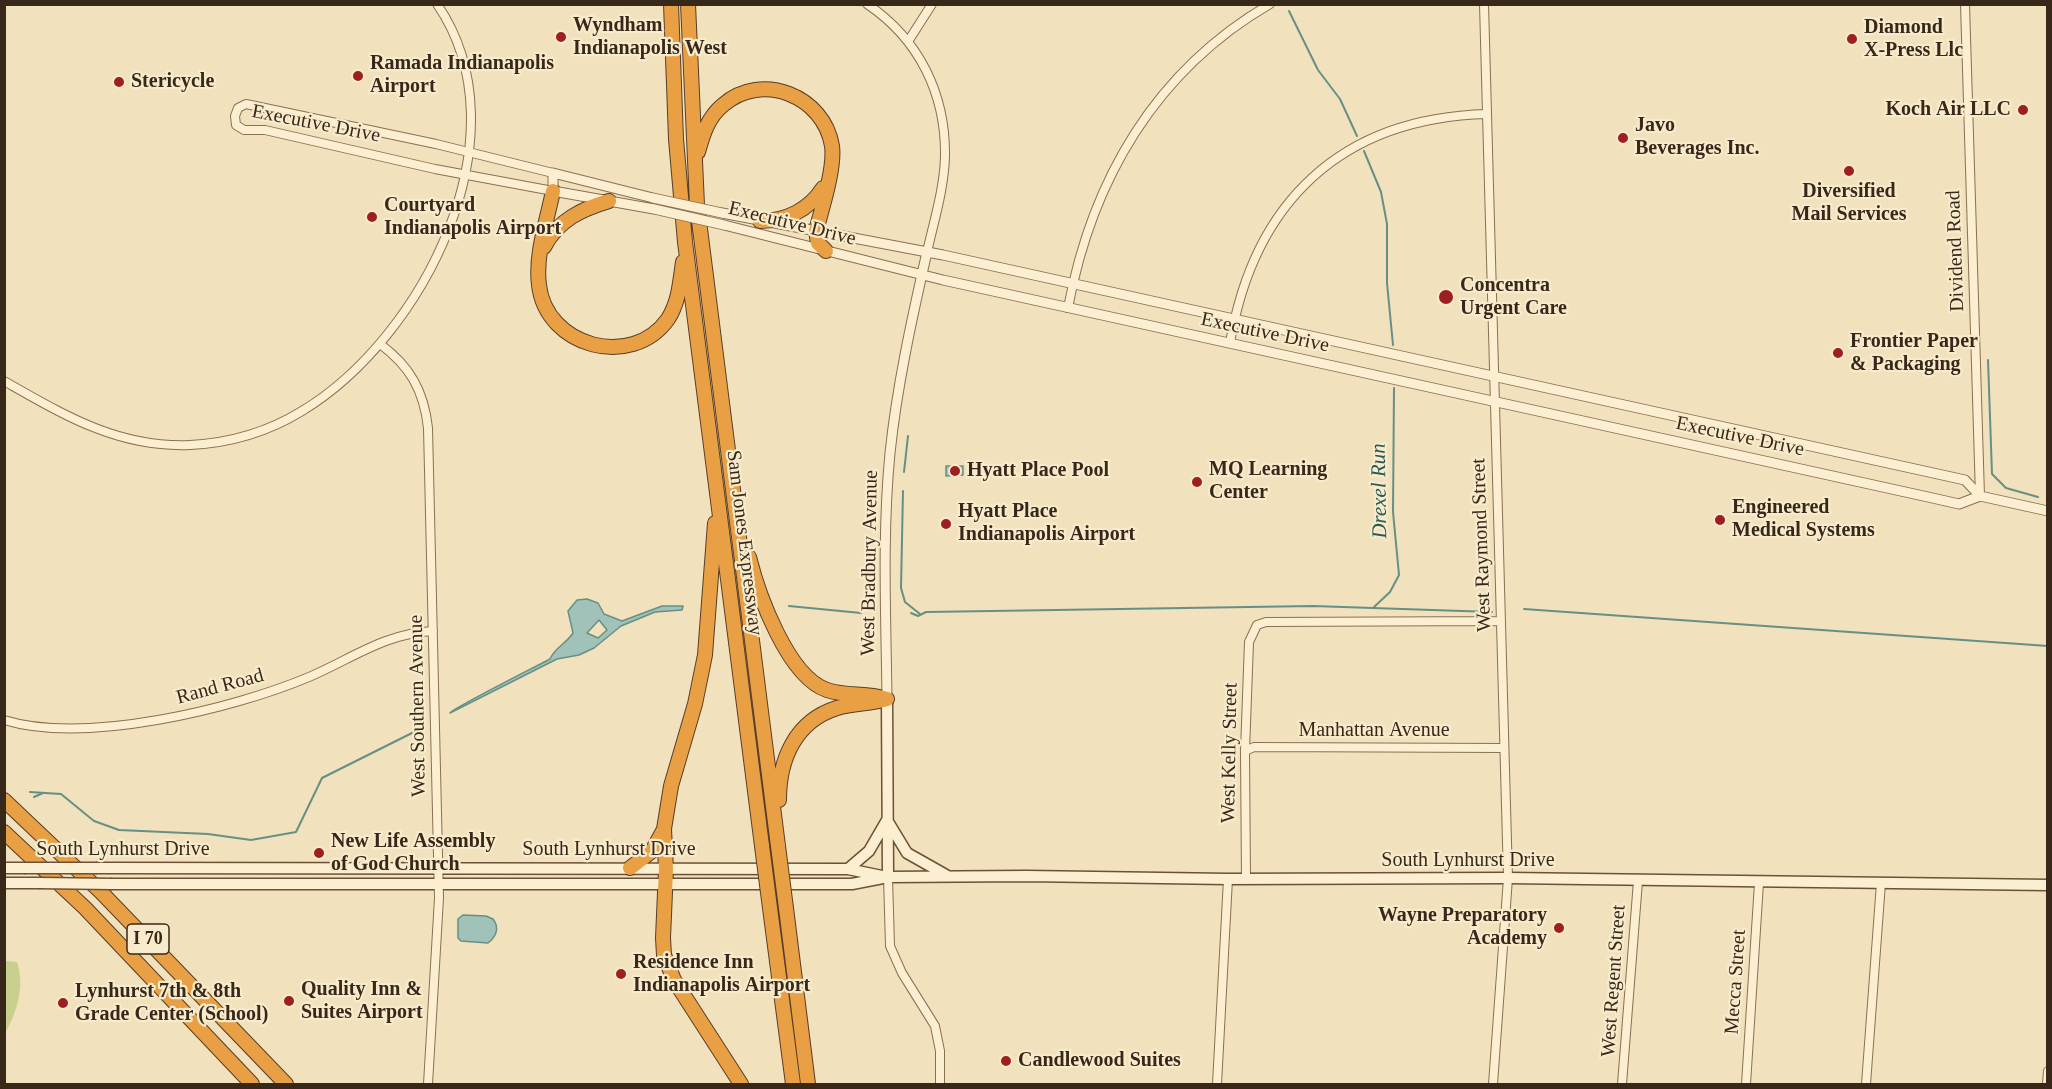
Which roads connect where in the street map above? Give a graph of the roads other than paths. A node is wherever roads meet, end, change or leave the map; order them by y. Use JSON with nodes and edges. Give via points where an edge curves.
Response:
{"nodes":[{"id":1,"x":437,"y":4,"type":"edge"},
{"id":2,"x":671,"y":4,"type":"edge"},
{"id":3,"x":688,"y":4,"type":"edge"},
{"id":4,"x":867,"y":4,"type":"edge"},
{"id":5,"x":932,"y":4,"type":"edge"},
{"id":6,"x":1270,"y":4,"type":"edge"},
{"id":7,"x":1484,"y":4,"type":"edge"},
{"id":8,"x":1965,"y":4,"type":"edge"},
{"id":9,"x":909,"y":40,"type":"junction"},
{"id":10,"x":1487,"y":114,"type":"junction"},
{"id":11,"x":468,"y":152,"type":"junction"},
{"id":12,"x":695,"y":163,"type":"junction"},
{"id":13,"x":553,"y":173,"type":"junction"},
{"id":14,"x":465,"y":174,"type":"junction"},
{"id":15,"x":827,"y":181,"type":"junction"},
{"id":16,"x":554,"y":191,"type":"junction"},
{"id":17,"x":609,"y":201,"type":"junction"},
{"id":18,"x":760,"y":221,"type":"junction"},
{"id":19,"x":816,"y":231,"type":"junction"},
{"id":20,"x":685,"y":242,"type":"junction"},
{"id":21,"x":826,"y":251,"type":"junction"},
{"id":22,"x":927,"y":252,"type":"junction"},
{"id":23,"x":540,"y":257,"type":"junction"},
{"id":24,"x":922,"y":275,"type":"junction"},
{"id":25,"x":1072,"y":284,"type":"junction"},
{"id":26,"x":1068,"y":308,"type":"junction"},
{"id":27,"x":1234,"y":319,"type":"junction"},
{"id":28,"x":380,"y":344,"type":"junction"},
{"id":29,"x":1230,"y":344,"type":"junction"},
{"id":30,"x":1494,"y":377,"type":"junction"},
{"id":31,"x":4,"y":381,"type":"edge"},
{"id":32,"x":1495,"y":402,"type":"junction"},
{"id":33,"x":716,"y":481,"type":"junction"},
{"id":34,"x":1980,"y":496,"type":"junction"},
{"id":35,"x":734,"y":500,"type":"junction"},
{"id":36,"x":2048,"y":511,"type":"edge"},
{"id":37,"x":1501,"y":621,"type":"junction"},
{"id":38,"x":433,"y":632,"type":"junction"},
{"id":39,"x":887,"y":699,"type":"junction"},
{"id":40,"x":4,"y":720,"type":"edge"},
{"id":41,"x":1504,"y":748,"type":"junction"},
{"id":42,"x":1245,"y":751,"type":"junction"},
{"id":43,"x":4,"y":800,"type":"edge"},
{"id":44,"x":887,"y":820,"type":"junction"},
{"id":45,"x":663,"y":829,"type":"junction"},
{"id":46,"x":4,"y":832,"type":"edge"},
{"id":47,"x":778,"y":846,"type":"junction"},
{"id":48,"x":4,"y":868,"type":"edge"},
{"id":49,"x":438,"y":868,"type":"junction"},
{"id":50,"x":630,"y":868,"type":"junction"},
{"id":51,"x":666,"y":869,"type":"junction"},
{"id":52,"x":848,"y":869,"type":"junction"},
{"id":53,"x":948,"y":876,"type":"junction"},
{"id":54,"x":888,"y":877,"type":"junction"},
{"id":55,"x":1508,"y":878,"type":"junction"},
{"id":56,"x":1228,"y":879,"type":"junction"},
{"id":57,"x":1246,"y":879,"type":"junction"},
{"id":58,"x":1638,"y":881,"type":"junction"},
{"id":59,"x":4,"y":883,"type":"edge"},
{"id":60,"x":1759,"y":883,"type":"junction"},
{"id":61,"x":1881,"y":883,"type":"junction"},
{"id":62,"x":439,"y":884,"type":"junction"},
{"id":63,"x":665,"y":884,"type":"junction"},
{"id":64,"x":2048,"y":885,"type":"edge"},
{"id":65,"x":2048,"y":1071,"type":"edge"},
{"id":66,"x":252,"y":1084,"type":"edge"},
{"id":67,"x":286,"y":1084,"type":"edge"},
{"id":68,"x":428,"y":1084,"type":"edge"},
{"id":69,"x":741,"y":1084,"type":"edge"},
{"id":70,"x":793,"y":1084,"type":"edge"},
{"id":71,"x":808,"y":1084,"type":"edge"},
{"id":72,"x":940,"y":1084,"type":"edge"},
{"id":73,"x":1217,"y":1084,"type":"edge"},
{"id":74,"x":1493,"y":1084,"type":"edge"},
{"id":75,"x":1622,"y":1084,"type":"edge"},
{"id":76,"x":1746,"y":1084,"type":"edge"},
{"id":77,"x":1866,"y":1084,"type":"edge"},
{"id":78,"x":2046,"y":1084,"type":"edge"}],
"edges":[{"from":1,"to":11,"type":"street","via":[[464,66]]},
{"from":2,"to":20,"type":"highway","name":"Sam Jones Expressway"},
{"from":3,"to":12,"type":"highway","name":"Sam Jones Expressway"},
{"from":4,"to":9,"type":"street"},
{"from":5,"to":9,"type":"street"},
{"from":6,"to":25,"type":"street","via":[[1203,53],[1139,126],[1100,195]]},
{"from":7,"to":10,"type":"street","name":"West Raymond Street"},
{"from":8,"to":34,"type":"street","name":"Dividend Road"},
{"from":9,"to":22,"type":"street","via":[[933,88],[944,133],[944,174]]},
{"from":10,"to":27,"type":"street","via":[[1449,116],[1402,126],[1360,144],[1327,166],[1298,193],[1267,232],[1249,267]]},
{"from":10,"to":30,"type":"street","name":"West Raymond Street"},
{"from":11,"to":13,"type":"street","name":"Executive Drive"},
{"from":11,"to":14,"type":"street"},
{"from":11,"to":14,"type":"street","name":"Executive Drive","via":[[246,104],[238,108],[235,116],[241,129],[265,130]]},
{"from":12,"to":15,"type":"highway","via":[[706,127],[723,105],[746,92],[777,89],[802,99],[821,117],[832,149]]},
{"from":12,"to":35,"type":"highway","name":"Sam Jones Expressway"},
{"from":13,"to":16,"type":"street"},
{"from":13,"to":18,"type":"street","name":"Executive Drive","bridge":true},
{"from":14,"to":16,"type":"street","name":"Executive Drive"},
{"from":14,"to":28,"type":"street","via":[[435,262]]},
{"from":15,"to":18,"type":"highway","via":[[799,212]]},
{"from":15,"to":19,"type":"highway"},
{"from":16,"to":17,"type":"street","name":"Executive Drive"},
{"from":16,"to":23,"type":"highway"},
{"from":17,"to":21,"type":"street","name":"Executive Drive","bridge":true},
{"from":17,"to":23,"type":"highway","via":[[585,208],[565,221],[550,237]]},
{"from":18,"to":19,"type":"street","name":"Executive Drive"},
{"from":19,"to":21,"type":"highway","via":[[818,243]]},
{"from":19,"to":22,"type":"street","name":"Executive Drive"},
{"from":20,"to":23,"type":"highway","via":[[672,314],[653,334],[618,347],[583,342],[558,325],[539,288]]},
{"from":20,"to":33,"type":"highway","name":"Sam Jones Expressway"},
{"from":21,"to":24,"type":"street","name":"Executive Drive"},
{"from":22,"to":24,"type":"street","name":"West Bradbury Avenue"},
{"from":22,"to":25,"type":"street","name":"Executive Drive"},
{"from":24,"to":26,"type":"street","name":"Executive Drive"},
{"from":24,"to":39,"type":"street","name":"West Bradbury Avenue","via":[[900,384],[889,467],[885,553]]},
{"from":25,"to":26,"type":"street"},
{"from":25,"to":27,"type":"street","name":"Executive Drive"},
{"from":26,"to":29,"type":"street","name":"Executive Drive"},
{"from":27,"to":29,"type":"street"},
{"from":27,"to":30,"type":"street","name":"Executive Drive"},
{"from":28,"to":31,"type":"street","via":[[339,383],[301,411],[249,434],[207,443],[165,444],[109,434],[73,420]]},
{"from":28,"to":38,"type":"street","name":"West Southern Avenue","via":[[410,372],[426,412]]},
{"from":29,"to":32,"type":"street","name":"Executive Drive"},
{"from":30,"to":32,"type":"street","name":"West Raymond Street"},
{"from":30,"to":34,"type":"street","name":"Executive Drive","via":[[1965,480]]},
{"from":32,"to":34,"type":"street","name":"Executive Drive","via":[[1959,504]]},
{"from":32,"to":37,"type":"street","name":"West Raymond Street"},
{"from":33,"to":45,"type":"highway","via":[[705,655]]},
{"from":33,"to":70,"type":"highway","name":"Sam Jones Expressway","bridge":true},
{"from":34,"to":36,"type":"street","name":"Executive Drive"},
{"from":35,"to":39,"type":"highway","via":[[760,597],[780,638],[806,676],[828,691]]},
{"from":35,"to":47,"type":"highway","name":"Sam Jones Expressway"},
{"from":37,"to":41,"type":"street","name":"West Raymond Street"},
{"from":37,"to":42,"type":"street","name":"West Kelly Street","via":[[1266,622],[1253,629],[1249,642]]},
{"from":38,"to":40,"type":"street","name":"Rand Road","via":[[396,636],[282,688],[186,715],[77,727],[39,727]]},
{"from":38,"to":49,"type":"street","name":"West Southern Avenue"},
{"from":39,"to":44,"type":"main road","name":"West Bradbury Avenue"},
{"from":39,"to":47,"type":"highway","via":[[823,714],[794,739],[781,775]]},
{"from":41,"to":42,"type":"street","name":"Manhattan Avenue","via":[[1254,747]]},
{"from":41,"to":55,"type":"street","name":"West Raymond Street"},
{"from":42,"to":57,"type":"street","name":"West Kelly Street"},
{"from":43,"to":67,"type":"highway","number":"I 70","via":[[102,891]]},
{"from":44,"to":52,"type":"main road","via":[[868,851]]},
{"from":44,"to":53,"type":"main road","via":[[907,853]]},
{"from":44,"to":54,"type":"main road","name":"West Bradbury Avenue"},
{"from":45,"to":50,"type":"highway","via":[[652,851]]},
{"from":45,"to":51,"type":"highway"},
{"from":46,"to":66,"type":"highway","number":"I 70","via":[[85,908]]},
{"from":47,"to":71,"type":"highway","name":"Sam Jones Expressway","bridge":true},
{"from":48,"to":49,"type":"main road","name":"South Lynhurst Drive","bridge":true},
{"from":49,"to":50,"type":"main road","name":"South Lynhurst Drive"},
{"from":49,"to":62,"type":"street","name":"West Southern Avenue"},
{"from":50,"to":51,"type":"main road","name":"South Lynhurst Drive"},
{"from":51,"to":52,"type":"main road","name":"South Lynhurst Drive"},
{"from":51,"to":63,"type":"highway"},
{"from":52,"to":54,"type":"main road","name":"South Lynhurst Drive"},
{"from":53,"to":54,"type":"main road","name":"South Lynhurst Drive"},
{"from":53,"to":56,"type":"main road","name":"South Lynhurst Drive"},
{"from":54,"to":63,"type":"main road","name":"South Lynhurst Drive","via":[[852,884]]},
{"from":54,"to":72,"type":"street","via":[[891,946],[902,973],[935,1026]]},
{"from":55,"to":57,"type":"main road","name":"South Lynhurst Drive"},
{"from":55,"to":58,"type":"main road","name":"South Lynhurst Drive"},
{"from":55,"to":74,"type":"street","name":"West Raymond Street"},
{"from":56,"to":57,"type":"main road","name":"South Lynhurst Drive"},
{"from":56,"to":73,"type":"street"},
{"from":58,"to":60,"type":"main road","name":"South Lynhurst Drive"},
{"from":58,"to":75,"type":"street","name":"West Regent Street"},
{"from":59,"to":62,"type":"main road","name":"South Lynhurst Drive","bridge":true},
{"from":60,"to":61,"type":"main road","name":"South Lynhurst Drive"},
{"from":60,"to":76,"type":"street","name":"Mecca Street"},
{"from":61,"to":64,"type":"main road","name":"South Lynhurst Drive"},
{"from":61,"to":77,"type":"street"},
{"from":62,"to":63,"type":"main road","name":"South Lynhurst Drive"},
{"from":62,"to":68,"type":"street","name":"West Southern Avenue"},
{"from":63,"to":69,"type":"highway","via":[[662,918],[667,963]]},
{"from":65,"to":78,"type":"street"}]}
